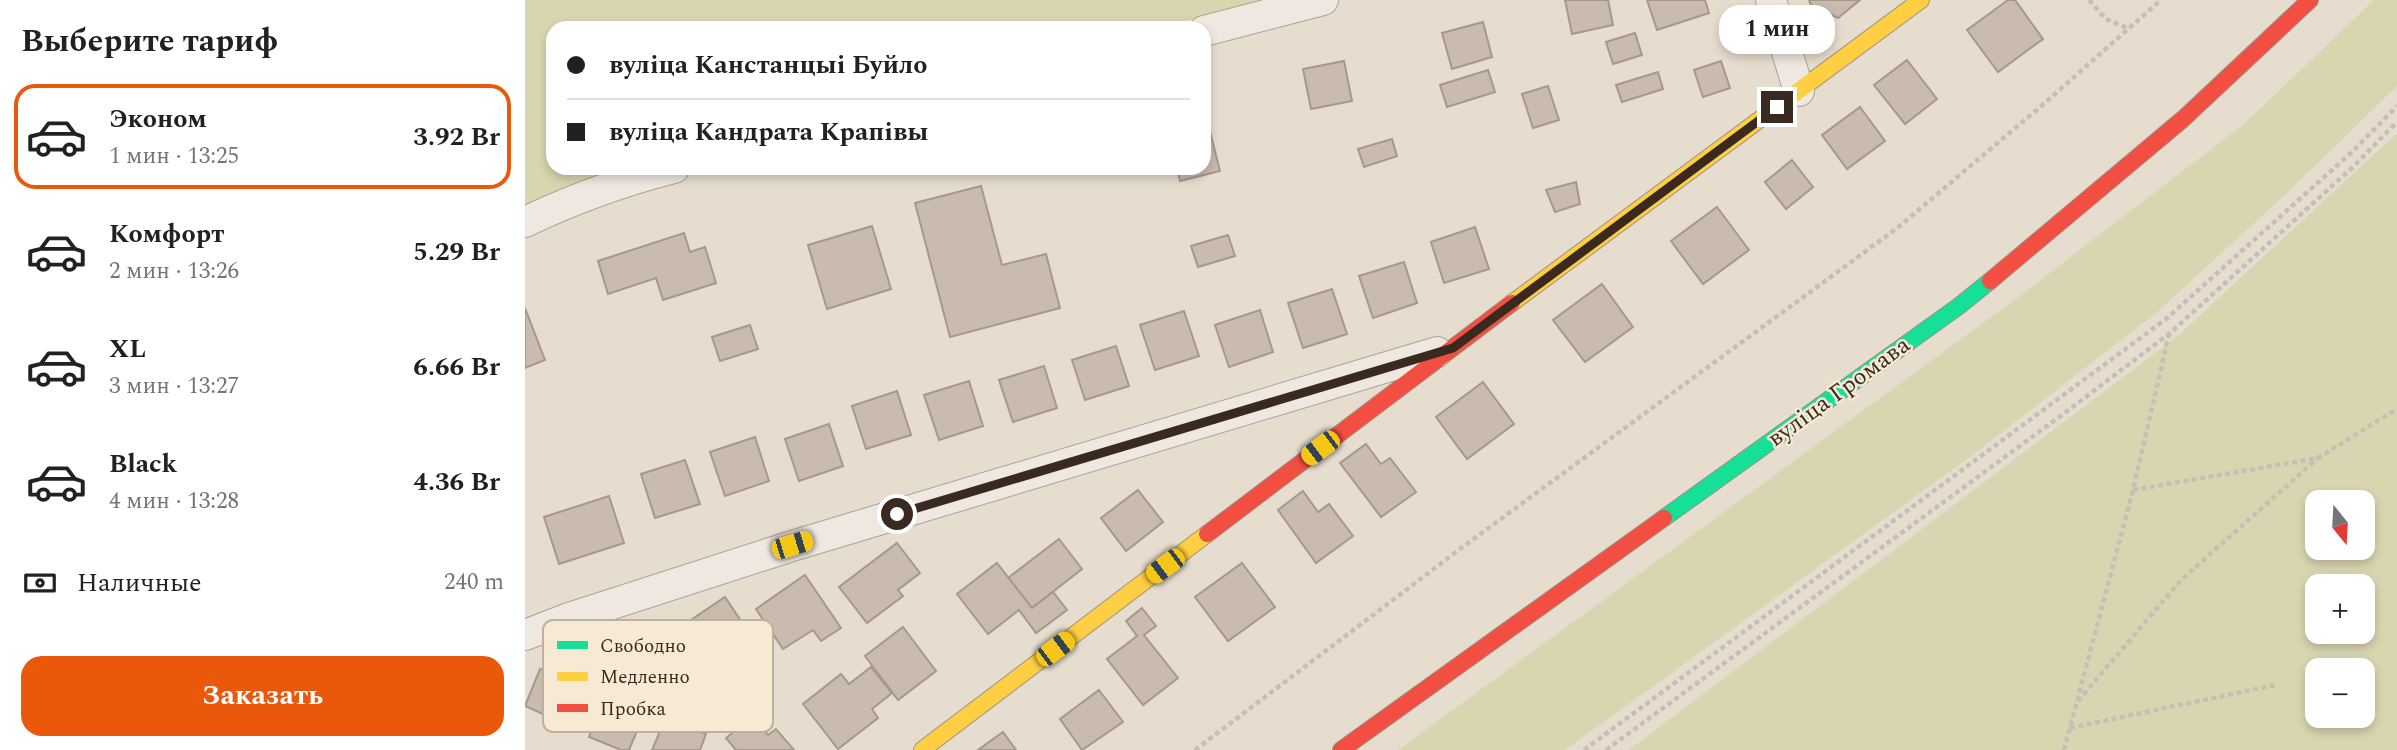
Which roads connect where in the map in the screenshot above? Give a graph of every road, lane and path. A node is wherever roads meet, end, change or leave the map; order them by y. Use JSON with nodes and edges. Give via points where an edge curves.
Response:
{"nodes":[{"id":1,"x":1323,"y":0,"type":"edge"},
{"id":2,"x":1771,"y":0,"type":"edge"},
{"id":3,"x":1921,"y":0,"type":"edge"},
{"id":4,"x":2089,"y":0,"type":"edge"},
{"id":5,"x":2161,"y":0,"type":"edge"},
{"id":6,"x":2310,"y":0,"type":"edge"},
{"id":7,"x":2128,"y":28,"type":"junction"},
{"id":8,"x":1211,"y":29,"type":"edge"},
{"id":9,"x":1799,"y":91,"type":"junction"},
{"id":10,"x":2397,"y":106,"type":"edge"},
{"id":11,"x":2397,"y":122,"type":"edge"},
{"id":12,"x":647,"y":175,"type":"edge"},
{"id":13,"x":525,"y":222,"type":"edge"},
{"id":14,"x":2170,"y":333,"type":"junction"},
{"id":15,"x":1453,"y":348,"type":"junction"},
{"id":16,"x":2397,"y":410,"type":"edge"},
{"id":17,"x":2318,"y":458,"type":"junction"},
{"id":18,"x":2133,"y":490,"type":"junction"},
{"id":19,"x":566,"y":620,"type":"edge"},
{"id":20,"x":543,"y":628,"type":"edge"},
{"id":21,"x":525,"y":635,"type":"edge"},
{"id":22,"x":2275,"y":685,"type":"dead end"},
{"id":23,"x":2078,"y":702,"type":"junction"},
{"id":24,"x":2070,"y":728,"type":"junction"},
{"id":25,"x":922,"y":750,"type":"edge"},
{"id":26,"x":1195,"y":750,"type":"edge"},
{"id":27,"x":1341,"y":750,"type":"edge"},
{"id":28,"x":1584,"y":750,"type":"edge"},
{"id":29,"x":1606,"y":750,"type":"edge"},
{"id":30,"x":2064,"y":750,"type":"edge"}],
"edges":[{"from":1,"to":8,"type":"street"},
{"from":2,"to":9,"type":"street"},
{"from":3,"to":9,"type":"street"},
{"from":4,"to":7,"type":"path","via":[[2106,19]]},
{"from":5,"to":7,"type":"path"},
{"from":6,"to":27,"type":"street","name":"вуліца Громава","via":[[2176,124],[1959,306]]},
{"from":7,"to":26,"type":"path","via":[[1896,229]]},
{"from":9,"to":15,"type":"street"},
{"from":10,"to":28,"type":"path","via":[[2166,319]]},
{"from":11,"to":14,"type":"path"},
{"from":12,"to":13,"type":"street"},
{"from":14,"to":18,"type":"path"},
{"from":14,"to":29,"type":"path"},
{"from":15,"to":19,"type":"street","via":[[792,545]]},
{"from":15,"to":25,"type":"street"},
{"from":16,"to":17,"type":"path"},
{"from":17,"to":18,"type":"path"},
{"from":17,"to":23,"type":"path","via":[[2181,580]]},
{"from":18,"to":23,"type":"path"},
{"from":20,"to":21,"type":"street"},
{"from":22,"to":24,"type":"path"},
{"from":23,"to":24,"type":"path"},
{"from":24,"to":30,"type":"path"}]}
